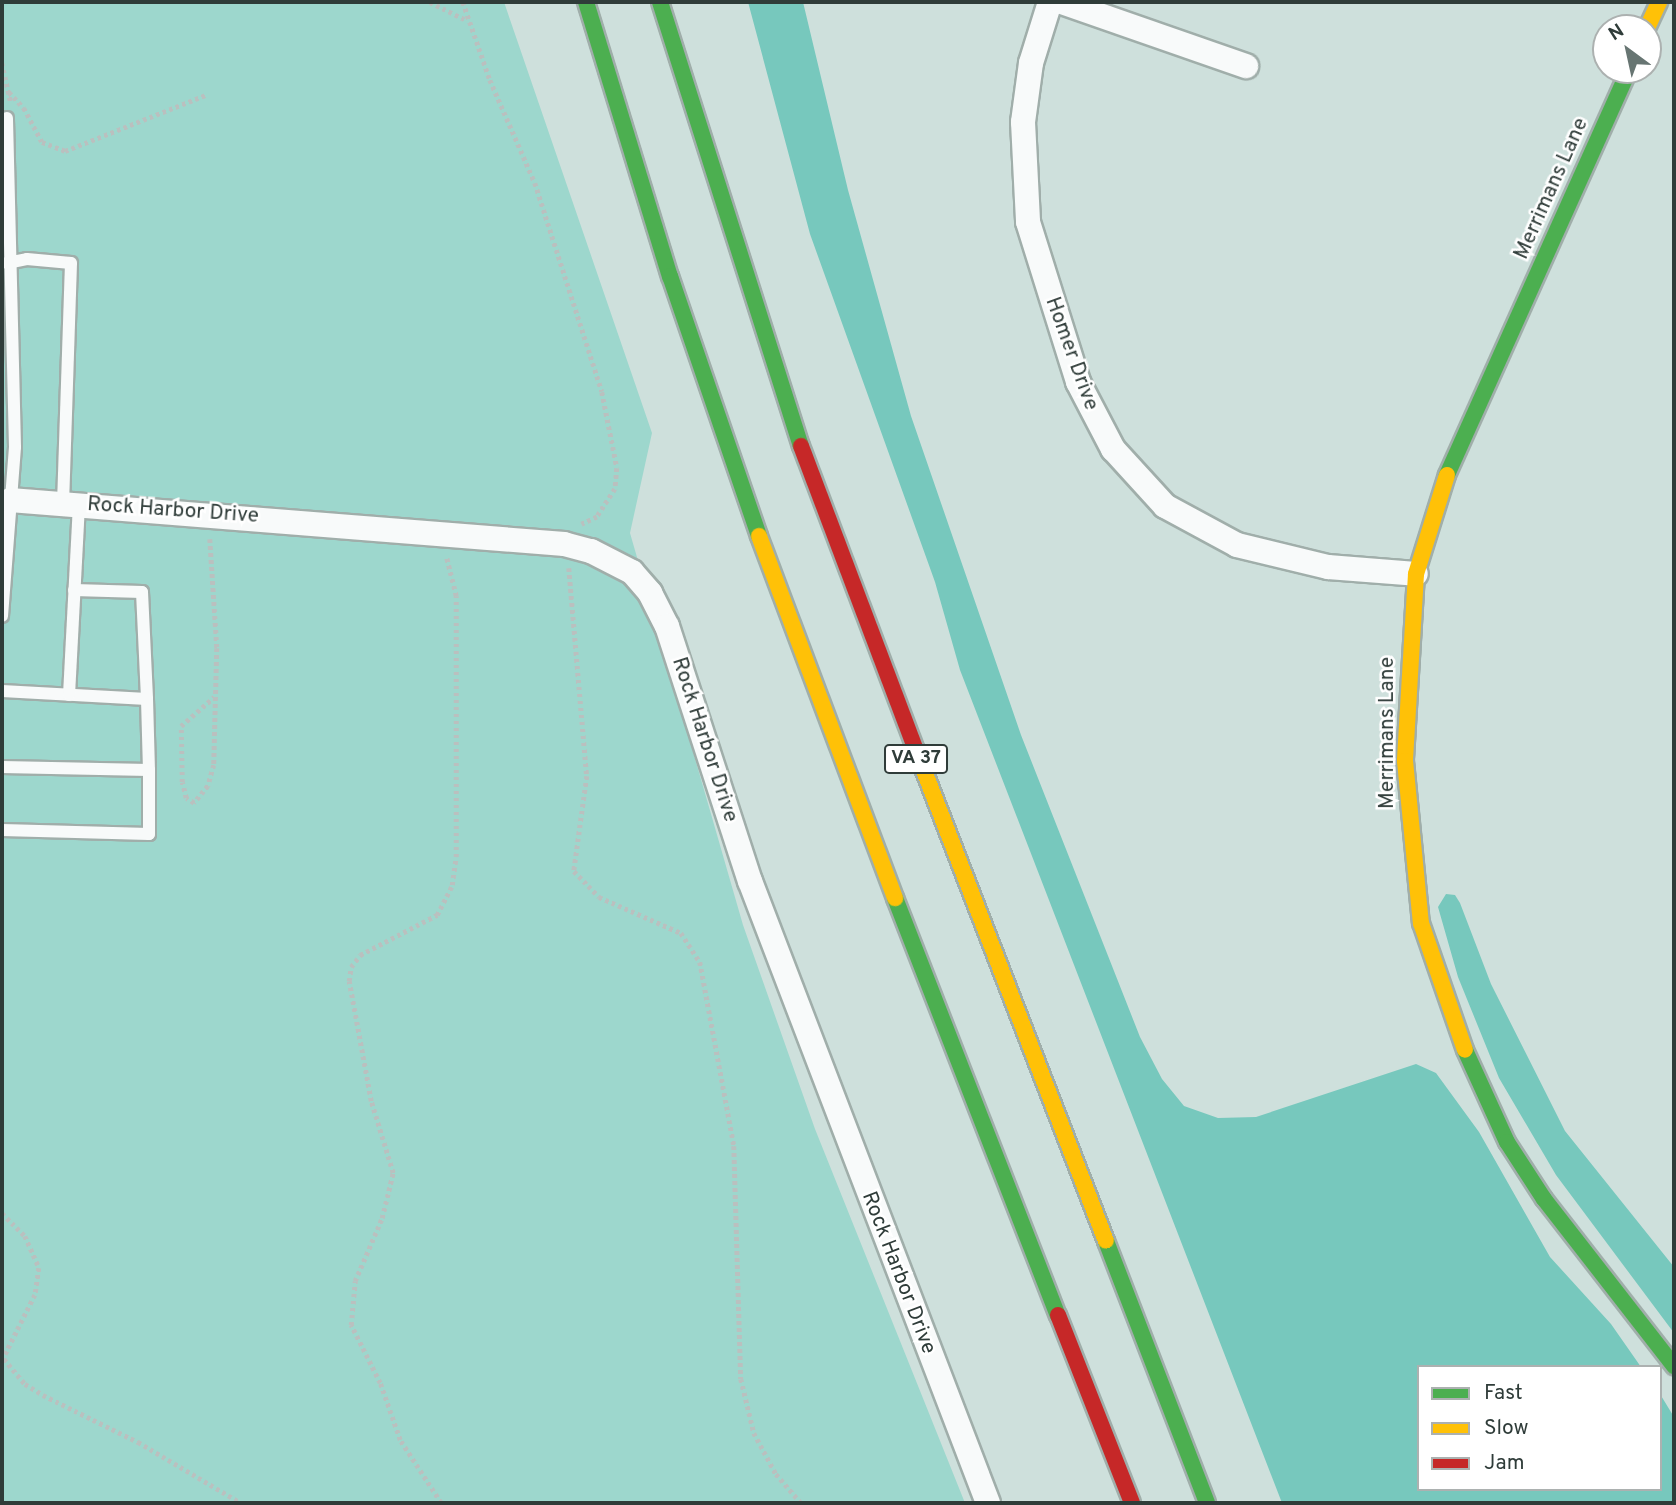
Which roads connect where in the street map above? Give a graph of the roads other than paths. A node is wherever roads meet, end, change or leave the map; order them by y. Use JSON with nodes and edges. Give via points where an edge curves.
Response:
{"nodes":[{"id":1,"x":586,"y":2,"type":"edge"},
{"id":2,"x":660,"y":2,"type":"edge"},
{"id":3,"x":1050,"y":2,"type":"edge"},
{"id":4,"x":1062,"y":2,"type":"edge"},
{"id":5,"x":1246,"y":66,"type":"dead end"},
{"id":6,"x":1623,"y":84,"type":"edge"},
{"id":7,"x":7,"y":118,"type":"dead end"},
{"id":8,"x":7,"y":263,"type":"junction"},
{"id":9,"x":8,"y":447,"type":"edge"},
{"id":10,"x":10,"y":500,"type":"junction"},
{"id":11,"x":71,"y":504,"type":"junction"},
{"id":12,"x":1416,"y":574,"type":"junction"},
{"id":13,"x":74,"y":590,"type":"junction"},
{"id":14,"x":2,"y":616,"type":"edge"},
{"id":15,"x":2,"y":691,"type":"edge"},
{"id":16,"x":69,"y":695,"type":"junction"},
{"id":17,"x":147,"y":699,"type":"junction"},
{"id":18,"x":2,"y":767,"type":"edge"},
{"id":19,"x":149,"y":770,"type":"junction"},
{"id":20,"x":2,"y":830,"type":"edge"},
{"id":21,"x":1674,"y":1366,"type":"edge"},
{"id":22,"x":988,"y":1503,"type":"edge"},
{"id":23,"x":1132,"y":1503,"type":"edge"},
{"id":24,"x":1207,"y":1503,"type":"edge"}],
"edges":[{"from":1,"to":23,"type":"main road","via":[[674,289],[796,644]]},
{"from":2,"to":24,"type":"main road","number":"VA 37","via":[[750,295],[825,518]]},
{"from":3,"to":12,"type":"street","name":"Homer Drive","via":[[1031,63],[1023,122],[1028,222],[1078,382],[1114,449],[1165,506],[1237,545],[1328,567]]},
{"from":4,"to":5,"type":"street"},
{"from":6,"to":12,"type":"main road","name":"Merrimans Lane","via":[[1449,469]]},
{"from":7,"to":8,"type":"lane"},
{"from":8,"to":9,"type":"lane"},
{"from":8,"to":11,"type":"lane","via":[[27,259],[71,263]]},
{"from":9,"to":10,"type":"lane"},
{"from":10,"to":11,"type":"street","name":"Rock Harbor Drive"},
{"from":10,"to":14,"type":"lane"},
{"from":11,"to":13,"type":"lane"},
{"from":11,"to":22,"type":"street","name":"Rock Harbor Drive","via":[[564,544],[591,551],[632,572],[667,626],[800,1019]]},
{"from":12,"to":21,"type":"main road","name":"Merrimans Lane","via":[[1405,761],[1409,830],[1430,957],[1471,1069],[1507,1142],[1544,1199]]},
{"from":13,"to":16,"type":"lane"},
{"from":13,"to":17,"type":"lane","via":[[142,592]]},
{"from":15,"to":16,"type":"lane"},
{"from":16,"to":17,"type":"lane"},
{"from":17,"to":19,"type":"lane"},
{"from":18,"to":19,"type":"lane"},
{"from":19,"to":20,"type":"lane","via":[[149,834]]}]}
